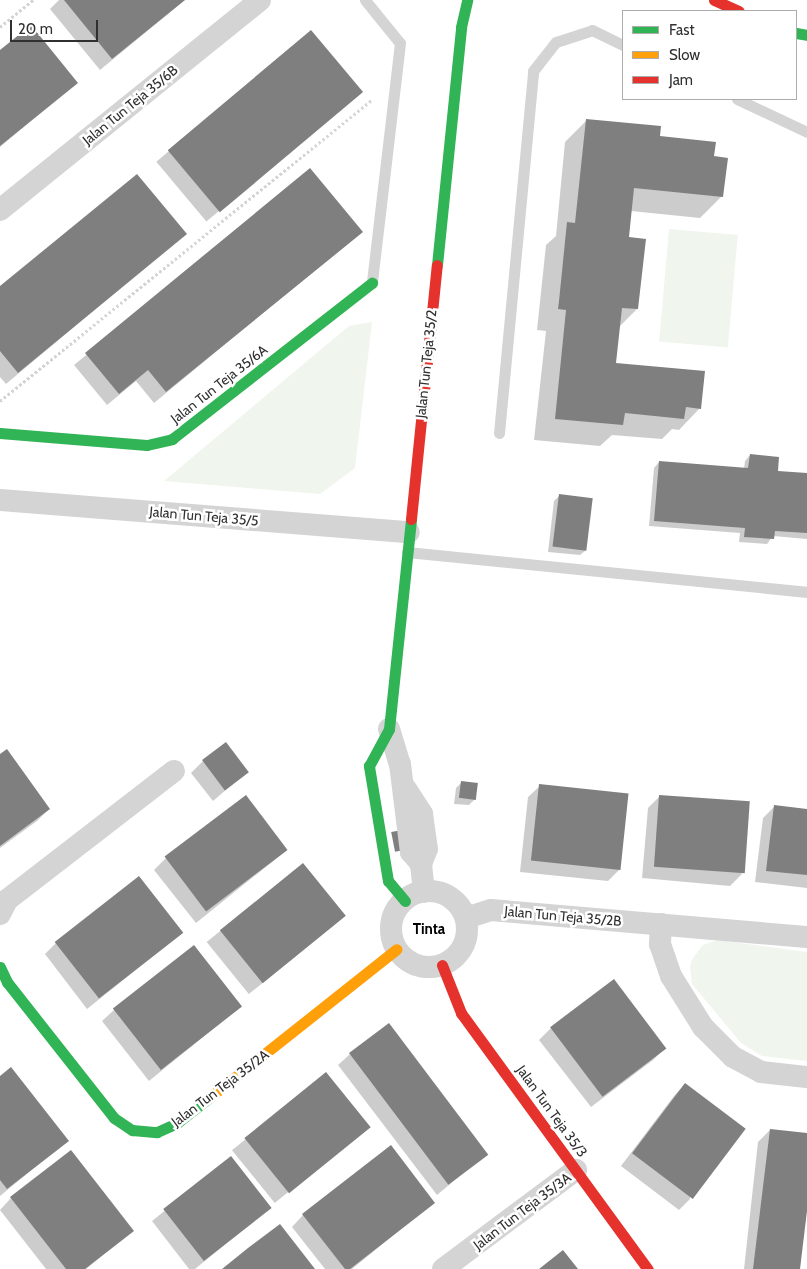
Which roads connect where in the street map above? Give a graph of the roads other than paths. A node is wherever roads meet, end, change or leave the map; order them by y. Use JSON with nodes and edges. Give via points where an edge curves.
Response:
{"nodes":[{"id":1,"x":260,"y":0,"type":"edge"},
{"id":2,"x":365,"y":0,"type":"edge"},
{"id":3,"x":467,"y":0,"type":"edge"},
{"id":4,"x":714,"y":0,"type":"edge"},
{"id":5,"x":737,"y":10,"type":"edge"},
{"id":6,"x":622,"y":45,"type":"edge"},
{"id":7,"x":739,"y":100,"type":"edge"},
{"id":8,"x":807,"y":132,"type":"edge"},
{"id":9,"x":0,"y":210,"type":"edge"},
{"id":10,"x":372,"y":283,"type":"joint"},
{"id":11,"x":0,"y":432,"type":"edge"},
{"id":12,"x":499,"y":433,"type":"dead end"},
{"id":13,"x":0,"y":500,"type":"edge"},
{"id":14,"x":408,"y":542,"type":"junction"},
{"id":15,"x":807,"y":592,"type":"edge"},
{"id":16,"x":389,"y":729,"type":"junction"},
{"id":17,"x":174,"y":771,"type":"dead end"},
{"id":18,"x":415,"y":896,"type":"junction"},
{"id":19,"x":0,"y":914,"type":"edge"},
{"id":20,"x":466,"y":918,"type":"junction"},
{"id":21,"x":660,"y":924,"type":"junction"},
{"id":22,"x":807,"y":937,"type":"edge"},
{"id":23,"x":396,"y":949,"type":"junction"},
{"id":24,"x":442,"y":965,"type":"junction"},
{"id":25,"x":0,"y":966,"type":"edge"},
{"id":26,"x":807,"y":1077,"type":"edge"},
{"id":27,"x":576,"y":1170,"type":"junction"},
{"id":28,"x":443,"y":1269,"type":"edge"},
{"id":29,"x":648,"y":1269,"type":"edge"}],
"edges":[{"from":1,"to":9,"type":"street","name":"Jalan Tun Teja 35/6B"},
{"from":2,"to":10,"type":"lane","via":[[400,43]]},
{"from":3,"to":14,"type":"street","name":"Jalan Tun Teja 35/2","via":[[461,27]]},
{"from":4,"to":5,"type":"street"},
{"from":6,"to":12,"type":"lane","via":[[592,30],[556,42],[533,71]]},
{"from":7,"to":8,"type":"lane"},
{"from":10,"to":11,"type":"street","name":"Jalan Tun Teja 35/6A","via":[[172,439],[147,445]]},
{"from":13,"to":14,"type":"street","name":"Jalan Tun Teja 35/5"},
{"from":14,"to":15,"type":"lane"},
{"from":14,"to":16,"type":"street","name":"Jalan Tun Teja 35/2"},
{"from":16,"to":18,"type":"street","name":"Jalan Tun Teja 35/2","via":[[400,764],[411,852],[421,864]]},
{"from":16,"to":18,"type":"street","name":"Jalan Tun Teja 35/2","via":[[369,766],[388,881]]},
{"from":17,"to":19,"type":"street","via":[[7,900]]},
{"from":18,"to":20,"type":"street","via":[[443,894],[453,899]]},
{"from":18,"to":23,"type":"street","via":[[394,915],[391,926]]},
{"from":20,"to":21,"type":"street","name":"Jalan Tun Teja 35/2B","via":[[491,910]]},
{"from":20,"to":24,"type":"street","via":[[467,934],[462,950]]},
{"from":21,"to":22,"type":"street","name":"Jalan Tun Teja 35/2B"},
{"from":21,"to":26,"type":"street","via":[[660,944],[671,976],[703,1027],[733,1057],[761,1072]]},
{"from":23,"to":24,"type":"street","via":[[413,964],[423,967]]},
{"from":23,"to":25,"type":"street","name":"Jalan Tun Teja 35/2A","via":[[177,1123],[158,1132],[132,1130],[114,1118],[7,982]]},
{"from":24,"to":27,"type":"street","name":"Jalan Tun Teja 35/3","via":[[460,1012]]},
{"from":27,"to":28,"type":"street","name":"Jalan Tun Teja 35/3A"},
{"from":27,"to":29,"type":"street","name":"Jalan Tun Teja 35/3"}]}
